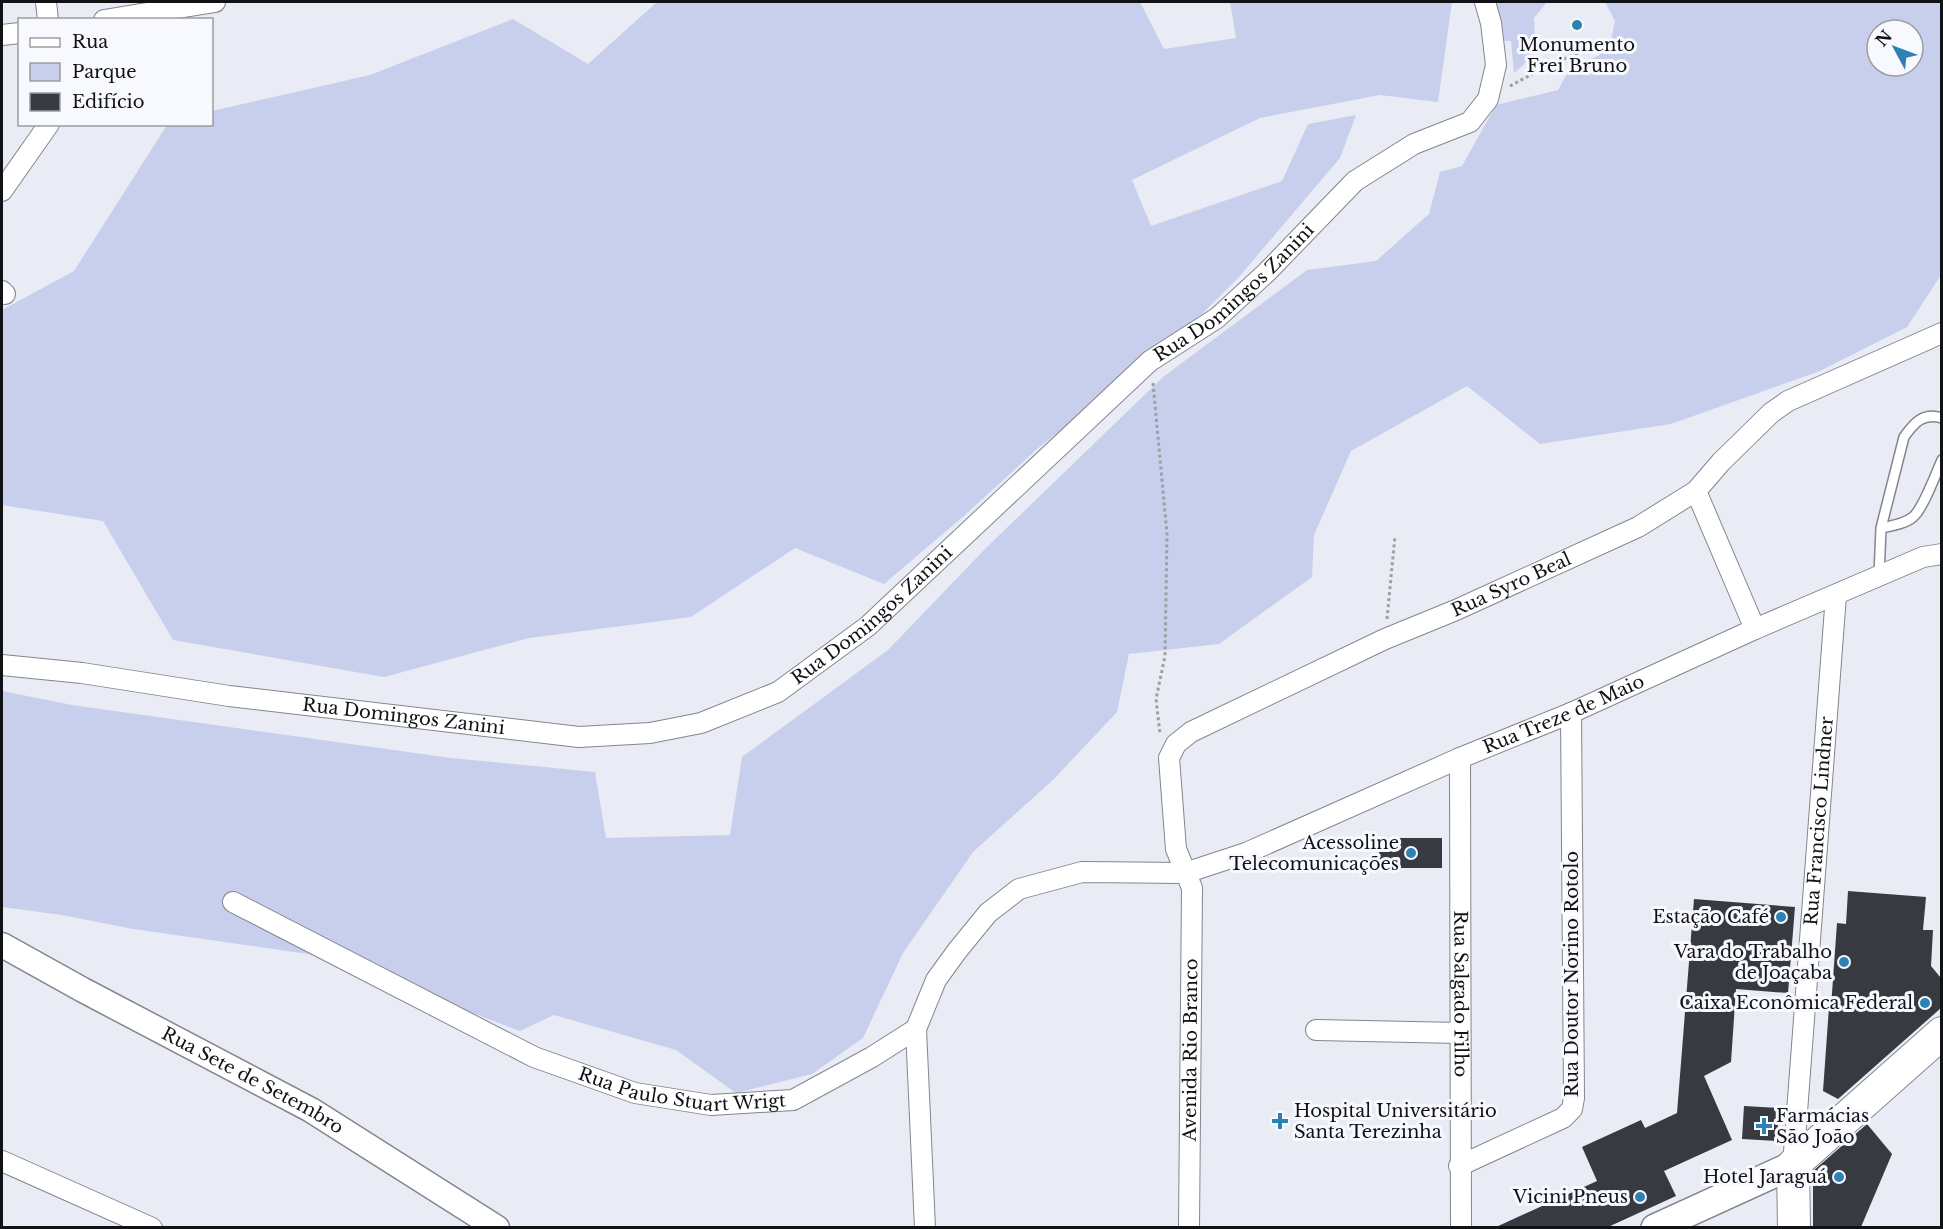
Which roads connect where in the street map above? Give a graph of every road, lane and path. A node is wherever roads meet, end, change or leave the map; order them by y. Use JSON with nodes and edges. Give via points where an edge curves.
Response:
{"nodes":[{"id":1,"x":46,"y":2,"type":"edge"},
{"id":2,"x":215,"y":2,"type":"edge"},
{"id":3,"x":1485,"y":2,"type":"edge"},
{"id":4,"x":48,"y":18,"type":"edge"},
{"id":5,"x":126,"y":18,"type":"edge"},
{"id":6,"x":18,"y":33,"type":"edge"},
{"id":7,"x":2,"y":35,"type":"edge"},
{"id":8,"x":1584,"y":51,"type":"dead end"},
{"id":9,"x":1488,"y":99,"type":"junction"},
{"id":10,"x":48,"y":126,"type":"edge"},
{"id":11,"x":2,"y":191,"type":"edge"},
{"id":12,"x":1941,"y":333,"type":"edge"},
{"id":13,"x":1150,"y":361,"type":"junction"},
{"id":14,"x":1941,"y":418,"type":"edge"},
{"id":15,"x":1941,"y":460,"type":"edge"},
{"id":16,"x":1696,"y":491,"type":"junction"},
{"id":17,"x":1881,"y":528,"type":"junction"},
{"id":18,"x":1395,"y":536,"type":"dead end"},
{"id":19,"x":1941,"y":554,"type":"edge"},
{"id":20,"x":1879,"y":576,"type":"junction"},
{"id":21,"x":1836,"y":595,"type":"junction"},
{"id":22,"x":1755,"y":628,"type":"junction"},
{"id":23,"x":1385,"y":639,"type":"junction"},
{"id":24,"x":2,"y":665,"type":"edge"},
{"id":25,"x":1571,"y":712,"type":"junction"},
{"id":26,"x":1169,"y":758,"type":"junction"},
{"id":27,"x":1460,"y":758,"type":"junction"},
{"id":28,"x":1185,"y":873,"type":"junction"},
{"id":29,"x":233,"y":902,"type":"dead end"},
{"id":30,"x":2,"y":945,"type":"edge"},
{"id":31,"x":916,"y":1029,"type":"junction"},
{"id":32,"x":1316,"y":1030,"type":"dead end"},
{"id":33,"x":1460,"y":1033,"type":"junction"},
{"id":34,"x":1941,"y":1033,"type":"edge"},
{"id":35,"x":2,"y":1161,"type":"edge"},
{"id":36,"x":1793,"y":1165,"type":"junction"},
{"id":37,"x":1460,"y":1166,"type":"junction"},
{"id":38,"x":152,"y":1227,"type":"edge"},
{"id":39,"x":497,"y":1227,"type":"edge"},
{"id":40,"x":926,"y":1227,"type":"edge"},
{"id":41,"x":1189,"y":1227,"type":"edge"},
{"id":42,"x":1461,"y":1227,"type":"edge"},
{"id":43,"x":1655,"y":1227,"type":"edge"},
{"id":44,"x":1794,"y":1227,"type":"edge"}],
"edges":[{"from":1,"to":4,"type":"street"},
{"from":2,"to":5,"type":"street"},
{"from":3,"to":9,"type":"street","name":"Rua Domingos Zanini","via":[[1496,65]]},
{"from":6,"to":7,"type":"street"},
{"from":8,"to":9,"type":"path","via":[[1533,73]]},
{"from":9,"to":13,"type":"street","name":"Rua Domingos Zanini","via":[[1470,122],[1414,144],[1355,181],[1217,318]]},
{"from":10,"to":11,"type":"street"},
{"from":12,"to":16,"type":"street","name":"Rua Syro Beal","via":[[1788,401],[1721,462]]},
{"from":13,"to":24,"type":"street","name":"Rua Domingos Zanini","via":[[868,626],[778,692],[701,723],[650,733],[579,737]]},
{"from":13,"to":26,"type":"path","via":[[1167,534],[1165,656],[1156,699],[1161,738]]},
{"from":14,"to":17,"type":"lane","via":[[1922,418],[1904,437]]},
{"from":15,"to":17,"type":"lane","via":[[1914,517]]},
{"from":16,"to":22,"type":"street"},
{"from":16,"to":23,"type":"street","name":"Rua Syro Beal","via":[[1638,527]]},
{"from":17,"to":20,"type":"lane"},
{"from":18,"to":23,"type":"path"},
{"from":19,"to":20,"type":"street","name":"Rua Treze de Maio","via":[[1923,557]]},
{"from":20,"to":21,"type":"street","name":"Rua Treze de Maio"},
{"from":21,"to":22,"type":"street","name":"Rua Treze de Maio"},
{"from":21,"to":36,"type":"street","name":"Rua Francisco Lindner"},
{"from":22,"to":25,"type":"street","name":"Rua Treze de Maio"},
{"from":23,"to":26,"type":"street","name":"Rua Syro Beal","via":[[1191,732],[1176,744]]},
{"from":25,"to":27,"type":"street","name":"Rua Treze de Maio"},
{"from":25,"to":37,"type":"street","name":"Rua Doutor Norino Rotolo","via":[[1572,1109],[1563,1118]]},
{"from":26,"to":28,"type":"street","via":[[1176,849]]},
{"from":27,"to":28,"type":"street","name":"Rua Treze de Maio","via":[[1246,854]]},
{"from":27,"to":33,"type":"street","name":"Rua Salgado Filho"},
{"from":28,"to":31,"type":"street","via":[[1082,872],[1019,889],[988,913],[957,951],[936,980]]},
{"from":28,"to":41,"type":"street","name":"Avenida Rio Branco","via":[[1192,888]]},
{"from":29,"to":31,"type":"street","name":"Rua Paulo Stuart Wrigt","via":[[534,1058],[635,1093],[711,1106],[793,1100]]},
{"from":30,"to":39,"type":"street","name":"Rua Sete de Setembro","via":[[311,1110]]},
{"from":31,"to":40,"type":"street"},
{"from":32,"to":33,"type":"street"},
{"from":33,"to":37,"type":"street","name":"Rua Salgado Filho"},
{"from":34,"to":36,"type":"main road"},
{"from":35,"to":38,"type":"street"},
{"from":36,"to":43,"type":"main road"},
{"from":36,"to":44,"type":"main road","name":"Rua Francisco Lindner"},
{"from":37,"to":42,"type":"street","name":"Rua Salgado Filho"}]}
